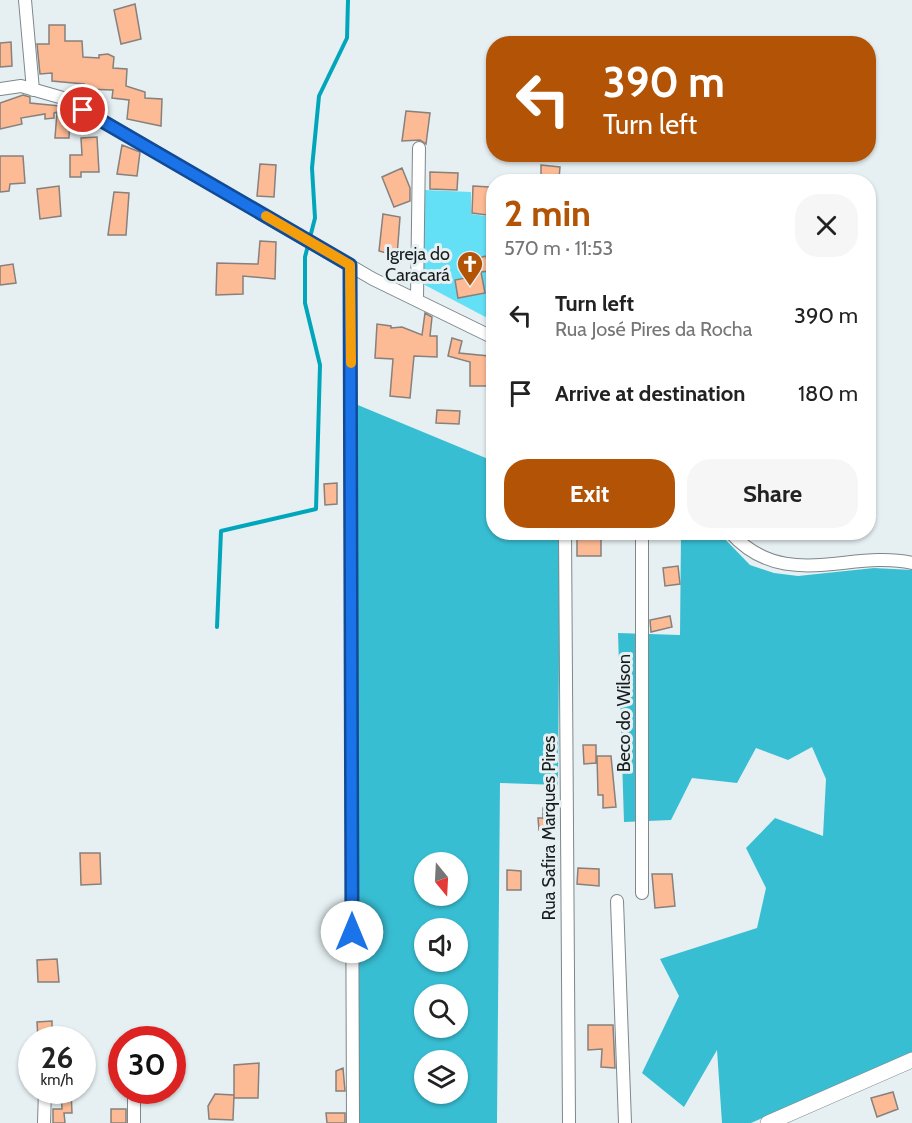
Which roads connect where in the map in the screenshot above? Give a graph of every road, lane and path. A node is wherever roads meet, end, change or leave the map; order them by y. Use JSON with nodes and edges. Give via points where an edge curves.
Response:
{"nodes":[{"id":1,"x":25,"y":0,"type":"edge"},
{"id":2,"x":0,"y":89,"type":"edge"},
{"id":3,"x":33,"y":90,"type":"junction"},
{"id":4,"x":419,"y":148,"type":"dead end"},
{"id":5,"x":350,"y":265,"type":"junction"},
{"id":6,"x":417,"y":299,"type":"junction"},
{"id":7,"x":486,"y":334,"type":"edge"},
{"id":8,"x":565,"y":540,"type":"edge"},
{"id":9,"x":642,"y":540,"type":"edge"},
{"id":10,"x":739,"y":540,"type":"edge"},
{"id":11,"x":912,"y":563,"type":"edge"},
{"id":12,"x":642,"y":893,"type":"dead end"},
{"id":13,"x":617,"y":901,"type":"dead end"},
{"id":14,"x":912,"y":1060,"type":"edge"},
{"id":15,"x":45,"y":1104,"type":"edge"},
{"id":16,"x":134,"y":1104,"type":"edge"},
{"id":17,"x":44,"y":1123,"type":"edge"},
{"id":18,"x":134,"y":1123,"type":"edge"},
{"id":19,"x":353,"y":1123,"type":"edge"},
{"id":20,"x":569,"y":1123,"type":"edge"},
{"id":21,"x":625,"y":1123,"type":"edge"},
{"id":22,"x":768,"y":1123,"type":"edge"}],
"edges":[{"from":1,"to":3,"type":"street"},
{"from":2,"to":3,"type":"street","via":[[21,86]]},
{"from":3,"to":5,"type":"street","via":[[63,98]]},
{"from":4,"to":6,"type":"street"},
{"from":5,"to":6,"type":"street"},
{"from":5,"to":19,"type":"street"},
{"from":6,"to":7,"type":"street"},
{"from":8,"to":20,"type":"street","name":"Rua Safira Marques Pires"},
{"from":9,"to":12,"type":"street","name":"Beco do Wilson"},
{"from":10,"to":11,"type":"street","via":[[753,553],[777,563]]},
{"from":13,"to":21,"type":"street"},
{"from":14,"to":22,"type":"main road"},
{"from":15,"to":17,"type":"street"},
{"from":16,"to":18,"type":"street"}]}
